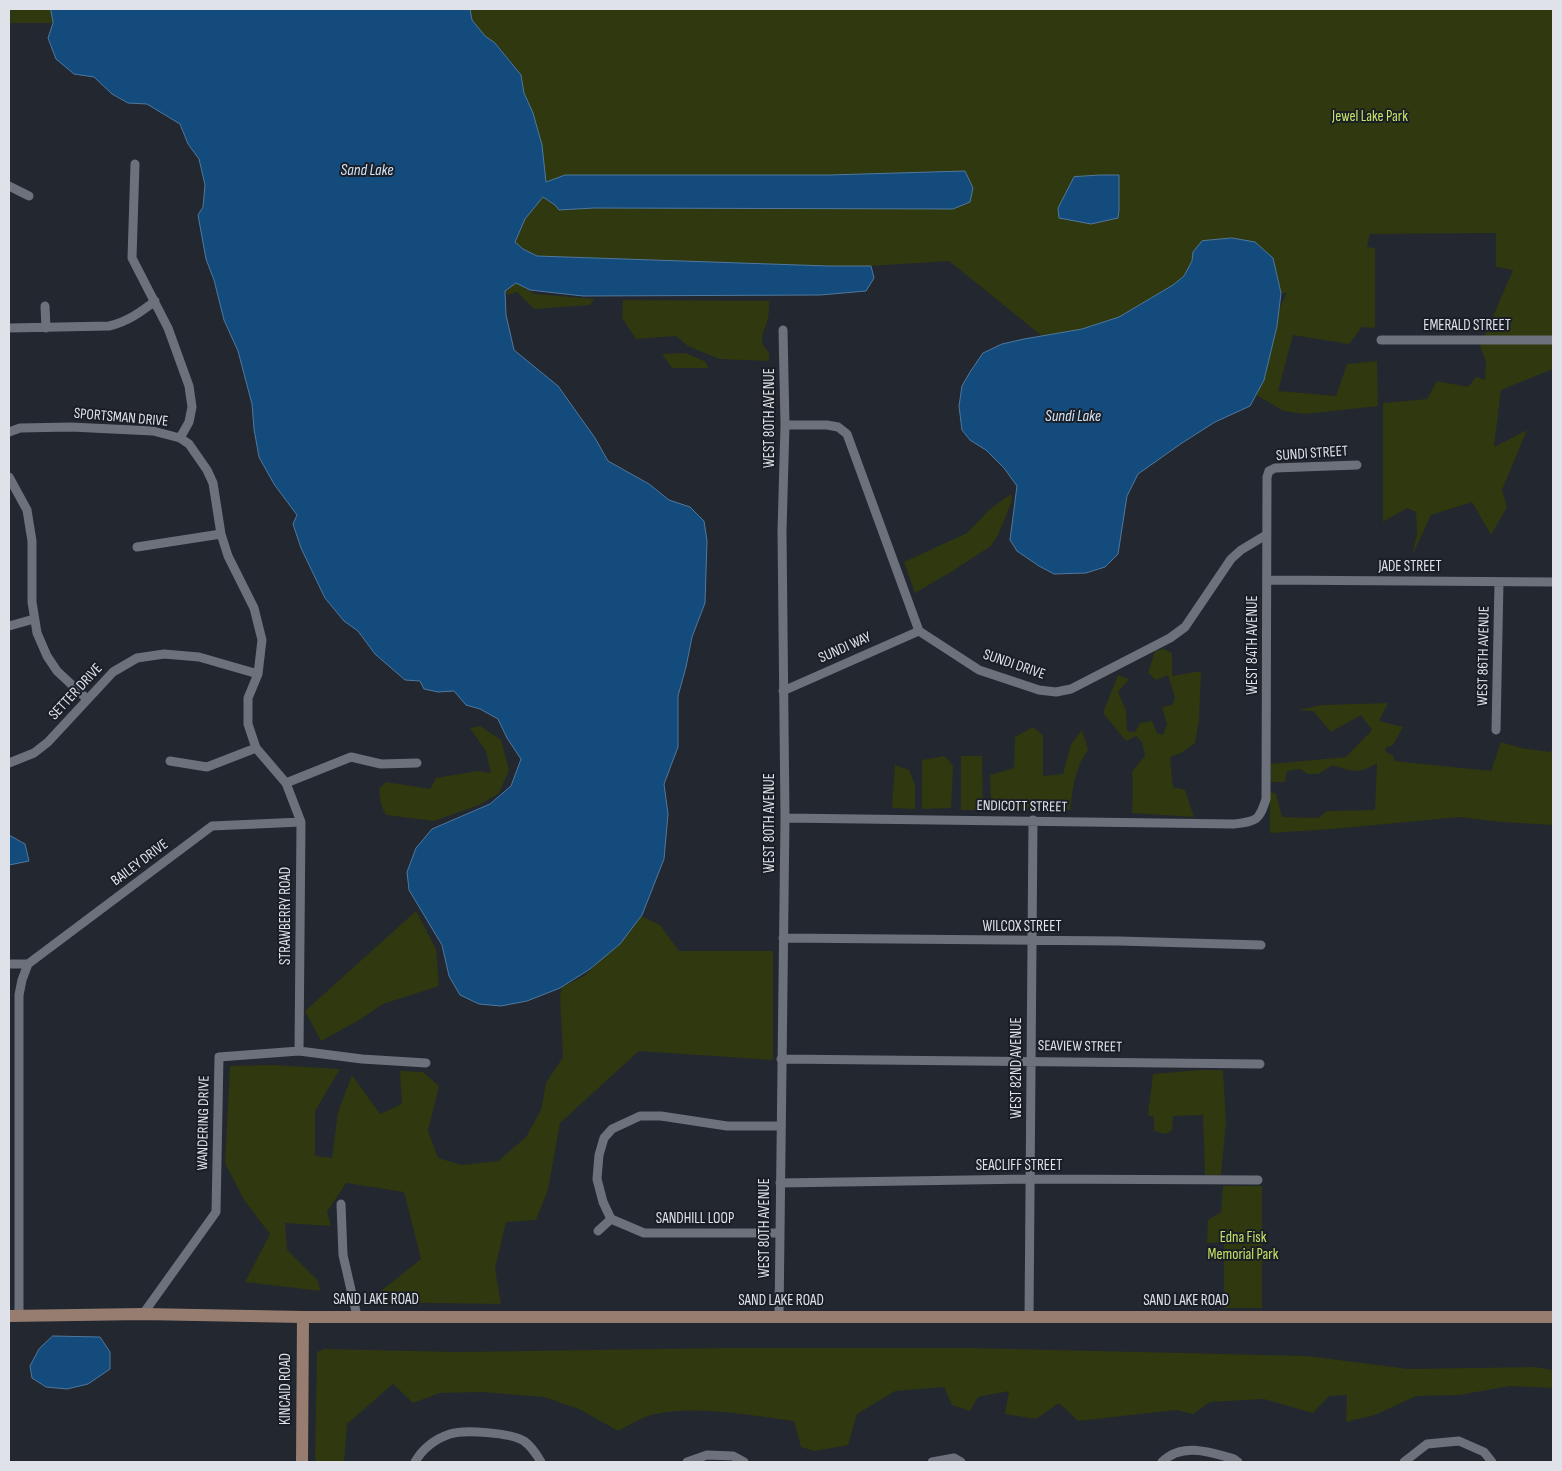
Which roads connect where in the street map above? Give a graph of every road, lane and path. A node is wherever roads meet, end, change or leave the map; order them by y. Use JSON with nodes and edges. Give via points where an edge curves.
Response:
{"nodes":[{"id":1,"x":135,"y":164,"type":"dead end"},
{"id":2,"x":9,"y":186,"type":"edge"},
{"id":3,"x":29,"y":196,"type":"dead end"},
{"id":4,"x":155,"y":301,"type":"junction"},
{"id":5,"x":45,"y":306,"type":"dead end"},
{"id":6,"x":9,"y":328,"type":"edge"},
{"id":7,"x":46,"y":328,"type":"junction"},
{"id":8,"x":783,"y":330,"type":"dead end"},
{"id":9,"x":1381,"y":340,"type":"dead end"},
{"id":10,"x":1553,"y":340,"type":"edge"},
{"id":11,"x":785,"y":425,"type":"junction"},
{"id":12,"x":9,"y":432,"type":"edge"},
{"id":13,"x":180,"y":438,"type":"junction"},
{"id":14,"x":1357,"y":465,"type":"dead end"},
{"id":15,"x":1269,"y":471,"type":"joint"},
{"id":16,"x":9,"y":477,"type":"edge"},
{"id":17,"x":221,"y":534,"type":"junction"},
{"id":18,"x":1266,"y":535,"type":"junction"},
{"id":19,"x":137,"y":547,"type":"dead end"},
{"id":20,"x":1267,"y":580,"type":"junction"},
{"id":21,"x":1499,"y":582,"type":"junction"},
{"id":22,"x":1553,"y":582,"type":"edge"},
{"id":23,"x":34,"y":619,"type":"junction"},
{"id":24,"x":9,"y":626,"type":"edge"},
{"id":25,"x":919,"y":631,"type":"junction"},
{"id":26,"x":258,"y":674,"type":"junction"},
{"id":27,"x":783,"y":691,"type":"junction"},
{"id":28,"x":87,"y":699,"type":"junction"},
{"id":29,"x":1496,"y":730,"type":"dead end"},
{"id":30,"x":256,"y":748,"type":"junction"},
{"id":31,"x":170,"y":761,"type":"dead end"},
{"id":32,"x":417,"y":763,"type":"dead end"},
{"id":33,"x":9,"y":764,"type":"edge"},
{"id":34,"x":286,"y":783,"type":"junction"},
{"id":35,"x":785,"y":818,"type":"junction"},
{"id":36,"x":1258,"y":818,"type":"joint"},
{"id":37,"x":1033,"y":820,"type":"junction"},
{"id":38,"x":301,"y":822,"type":"junction"},
{"id":39,"x":783,"y":938,"type":"junction"},
{"id":40,"x":1032,"y":941,"type":"junction"},
{"id":41,"x":1261,"y":945,"type":"dead end"},
{"id":42,"x":9,"y":964,"type":"edge"},
{"id":43,"x":28,"y":964,"type":"junction"},
{"id":44,"x":299,"y":1051,"type":"junction"},
{"id":45,"x":781,"y":1059,"type":"junction"},
{"id":46,"x":1031,"y":1060,"type":"junction"},
{"id":47,"x":426,"y":1063,"type":"dead end"},
{"id":48,"x":1260,"y":1064,"type":"dead end"},
{"id":49,"x":13,"y":1119,"type":"edge"},
{"id":50,"x":780,"y":1126,"type":"junction"},
{"id":51,"x":1030,"y":1179,"type":"junction"},
{"id":52,"x":1258,"y":1180,"type":"dead end"},
{"id":53,"x":780,"y":1183,"type":"junction"},
{"id":54,"x":341,"y":1204,"type":"dead end"},
{"id":55,"x":611,"y":1219,"type":"junction"},
{"id":56,"x":598,"y":1231,"type":"dead end"},
{"id":57,"x":779,"y":1234,"type":"junction"},
{"id":58,"x":143,"y":1314,"type":"junction"},
{"id":59,"x":14,"y":1316,"type":"edge"},
{"id":60,"x":303,"y":1316,"type":"junction"},
{"id":61,"x":357,"y":1316,"type":"junction"},
{"id":62,"x":778,"y":1317,"type":"junction"},
{"id":63,"x":1029,"y":1317,"type":"junction"},
{"id":64,"x":1553,"y":1317,"type":"edge"},
{"id":65,"x":302,"y":1462,"type":"edge"},
{"id":66,"x":415,"y":1462,"type":"edge"},
{"id":67,"x":541,"y":1462,"type":"edge"},
{"id":68,"x":687,"y":1462,"type":"edge"},
{"id":69,"x":744,"y":1462,"type":"edge"},
{"id":70,"x":932,"y":1462,"type":"edge"},
{"id":71,"x":961,"y":1462,"type":"edge"},
{"id":72,"x":1162,"y":1462,"type":"edge"},
{"id":73,"x":1238,"y":1462,"type":"edge"},
{"id":74,"x":1404,"y":1462,"type":"edge"},
{"id":75,"x":1492,"y":1462,"type":"edge"}],
"edges":[{"from":1,"to":4,"type":"street","via":[[132,258]]},
{"from":2,"to":3,"type":"street"},
{"from":4,"to":7,"type":"street","via":[[120,323],[109,326]]},
{"from":4,"to":13,"type":"street","via":[[189,386],[192,407],[189,422]]},
{"from":5,"to":7,"type":"street"},
{"from":6,"to":7,"type":"street"},
{"from":8,"to":11,"type":"street","name":"WEST 80TH AVENUE"},
{"from":9,"to":10,"type":"street","name":"EMERALD STREET"},
{"from":11,"to":25,"type":"street","via":[[827,425],[838,427],[847,434]]},
{"from":11,"to":27,"type":"street","name":"WEST 80TH AVENUE"},
{"from":12,"to":13,"type":"street","name":"SPORTSMAN DRIVE","via":[[20,428],[71,427],[153,431]]},
{"from":13,"to":17,"type":"street","name":"SPORTSMAN DRIVE","via":[[202,460],[213,483]]},
{"from":14,"to":15,"type":"street","name":"SUNDI STREET","via":[[1275,468]]},
{"from":15,"to":18,"type":"street","name":"WEST 84TH AVENUE"},
{"from":16,"to":23,"type":"street","via":[[27,510],[32,541]]},
{"from":17,"to":19,"type":"street"},
{"from":17,"to":26,"type":"street","name":"SPORTSMAN DRIVE","via":[[228,556],[254,608],[262,640]]},
{"from":18,"to":20,"type":"street","name":"WEST 84TH AVENUE"},
{"from":18,"to":25,"type":"street","name":"SUNDI DRIVE","via":[[1231,559],[1185,627],[1071,689],[1056,692],[1039,690],[978,670]]},
{"from":20,"to":21,"type":"street","name":"JADE STREET"},
{"from":20,"to":36,"type":"street","name":"WEST 84TH AVENUE","via":[[1266,799]]},
{"from":21,"to":22,"type":"street","name":"JADE STREET"},
{"from":21,"to":29,"type":"street","name":"WEST 86TH AVENUE"},
{"from":23,"to":24,"type":"street"},
{"from":23,"to":28,"type":"street","via":[[47,656],[57,671]]},
{"from":25,"to":27,"type":"street","name":"SUNDI WAY"},
{"from":26,"to":28,"type":"street","name":"SETTER DRIVE","via":[[199,657],[164,654],[137,658],[113,672]]},
{"from":26,"to":30,"type":"street","name":"SPORTSMAN DRIVE","via":[[248,698],[248,724]]},
{"from":27,"to":35,"type":"street","name":"WEST 80TH AVENUE"},
{"from":28,"to":33,"type":"street","name":"SETTER DRIVE","via":[[48,742],[34,753]]},
{"from":30,"to":31,"type":"street","via":[[207,767]]},
{"from":30,"to":34,"type":"street","name":"SPORTSMAN DRIVE"},
{"from":32,"to":34,"type":"street","via":[[381,764],[351,757]]},
{"from":34,"to":38,"type":"street","name":"STRAWBERRY ROAD"},
{"from":35,"to":37,"type":"street","name":"ENDICOTT STREET"},
{"from":35,"to":39,"type":"street","name":"WEST 80TH AVENUE"},
{"from":36,"to":37,"type":"street","name":"ENDICOTT STREET","via":[[1234,824]]},
{"from":37,"to":40,"type":"street","name":"WEST 82ND AVENUE"},
{"from":38,"to":43,"type":"street","name":"BAILEY DRIVE","via":[[212,826]]},
{"from":38,"to":44,"type":"street","name":"STRAWBERRY ROAD"},
{"from":39,"to":40,"type":"street","name":"WILCOX STREET"},
{"from":39,"to":45,"type":"street","name":"WEST 80TH AVENUE"},
{"from":40,"to":41,"type":"street","name":"WILCOX STREET"},
{"from":40,"to":46,"type":"street","name":"WEST 82ND AVENUE"},
{"from":42,"to":43,"type":"street"},
{"from":43,"to":49,"type":"street","via":[[19,995]]},
{"from":44,"to":47,"type":"street","name":"WANDERING DRIVE","via":[[362,1060]]},
{"from":44,"to":58,"type":"street","name":"WANDERING DRIVE","via":[[219,1057],[216,1212]]},
{"from":45,"to":46,"type":"street","name":"SEAVIEW STREET"},
{"from":45,"to":50,"type":"street","name":"WEST 80TH AVENUE"},
{"from":46,"to":48,"type":"street","name":"SEAVIEW STREET"},
{"from":46,"to":51,"type":"street","name":"WEST 82ND AVENUE"},
{"from":49,"to":59,"type":"street"},
{"from":50,"to":53,"type":"street","name":"WEST 80TH AVENUE"},
{"from":50,"to":55,"type":"street","via":[[727,1126],[640,1116],[612,1129],[604,1138],[597,1179]]},
{"from":51,"to":52,"type":"street","name":"SEACLIFF STREET"},
{"from":51,"to":53,"type":"street","name":"SEACLIFF STREET"},
{"from":51,"to":63,"type":"street","name":"WEST 82ND AVENUE"},
{"from":53,"to":57,"type":"street","name":"WEST 80TH AVENUE"},
{"from":54,"to":61,"type":"street","via":[[343,1255]]},
{"from":55,"to":56,"type":"street"},
{"from":55,"to":57,"type":"street","name":"SANDHILL LOOP","via":[[644,1233]]},
{"from":57,"to":62,"type":"street","name":"WEST 80TH AVENUE"},
{"from":58,"to":59,"type":"main road","name":"SAND LAKE ROAD"},
{"from":58,"to":60,"type":"main road","name":"SAND LAKE ROAD"},
{"from":60,"to":61,"type":"main road","name":"SAND LAKE ROAD"},
{"from":60,"to":65,"type":"main road","name":"KINCAID ROAD"},
{"from":61,"to":62,"type":"main road","name":"SAND LAKE ROAD"},
{"from":62,"to":63,"type":"main road","name":"SAND LAKE ROAD"},
{"from":63,"to":64,"type":"main road","name":"SAND LAKE ROAD"},
{"from":66,"to":67,"type":"street","via":[[431,1442],[452,1433],[484,1432],[523,1441]]},
{"from":68,"to":69,"type":"street","via":[[707,1455],[734,1456]]},
{"from":70,"to":71,"type":"street","via":[[954,1458]]},
{"from":72,"to":73,"type":"street","via":[[1181,1451],[1200,1449]]},
{"from":74,"to":75,"type":"street","via":[[1427,1444],[1459,1440],[1484,1452]]}]}
